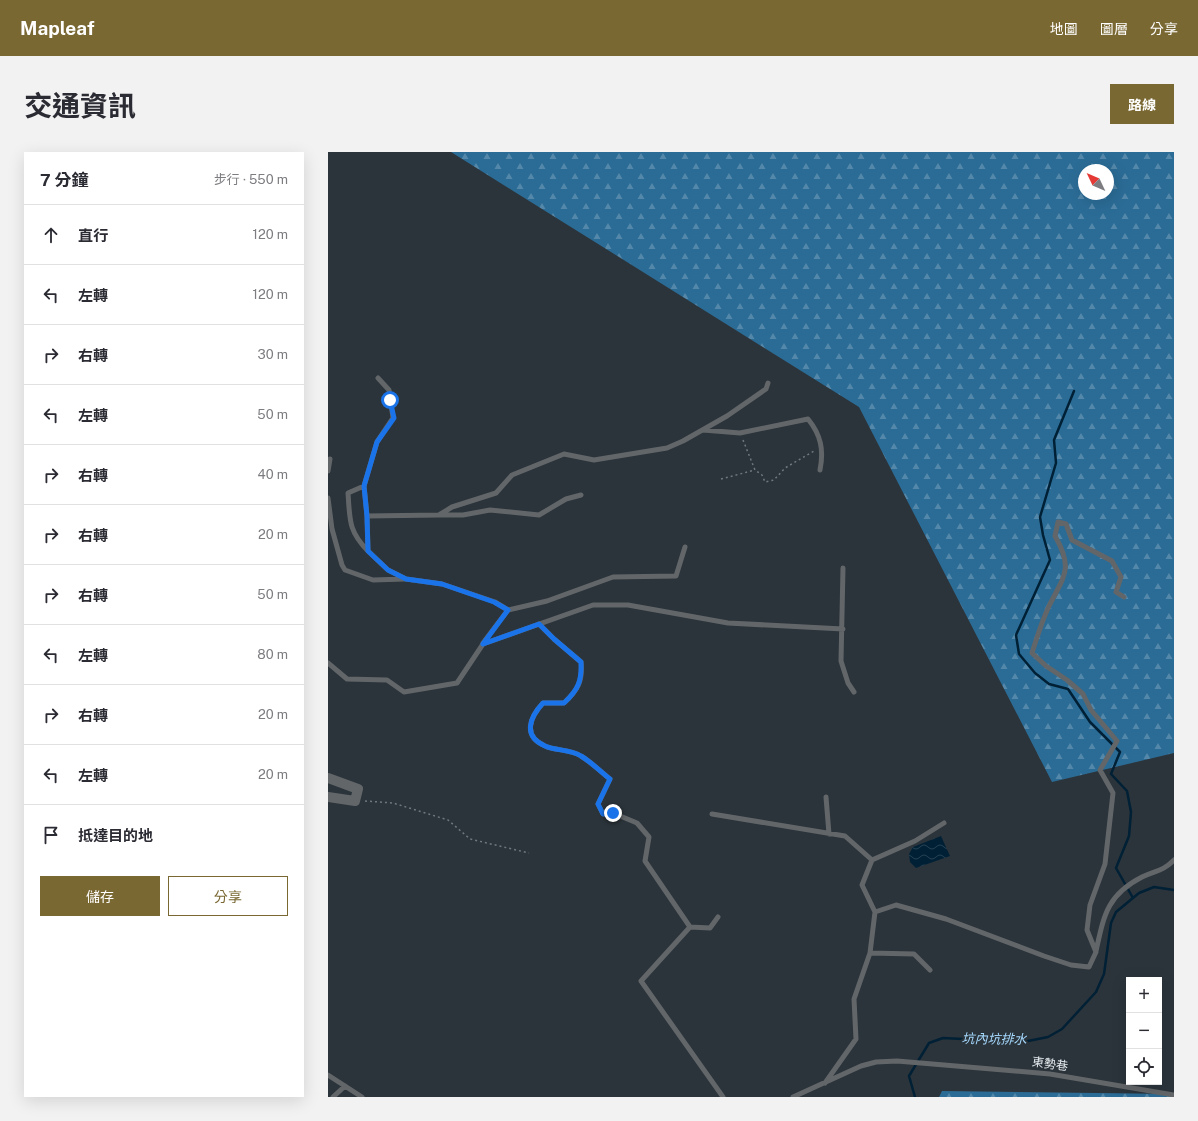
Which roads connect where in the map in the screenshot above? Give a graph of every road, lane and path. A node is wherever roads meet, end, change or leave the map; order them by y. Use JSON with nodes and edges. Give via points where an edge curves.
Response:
{"nodes":[{"id":1,"x":378,"y":378,"type":"dead end"},
{"id":2,"x":768,"y":382,"type":"dead end"},
{"id":3,"x":702,"y":430,"type":"junction"},
{"id":4,"x":740,"y":433,"type":"junction"},
{"id":5,"x":821,"y":448,"type":"junction"},
{"id":6,"x":330,"y":459,"type":"dead end"},
{"id":7,"x":755,"y":470,"type":"junction"},
{"id":8,"x":820,"y":470,"type":"dead end"},
{"id":9,"x":328,"y":471,"type":"edge"},
{"id":10,"x":721,"y":479,"type":"dead end"},
{"id":11,"x":364,"y":486,"type":"junction"},
{"id":12,"x":581,"y":496,"type":"dead end"},
{"id":13,"x":328,"y":498,"type":"edge"},
{"id":14,"x":367,"y":516,"type":"junction"},
{"id":15,"x":439,"y":516,"type":"junction"},
{"id":16,"x":685,"y":547,"type":"dead end"},
{"id":17,"x":368,"y":551,"type":"junction"},
{"id":18,"x":843,"y":568,"type":"dead end"},
{"id":19,"x":406,"y":579,"type":"junction"},
{"id":20,"x":1124,"y":597,"type":"dead end"},
{"id":21,"x":508,"y":610,"type":"junction"},
{"id":22,"x":539,"y":624,"type":"junction"},
{"id":23,"x":843,"y":629,"type":"junction"},
{"id":24,"x":483,"y":644,"type":"junction"},
{"id":25,"x":328,"y":662,"type":"edge"},
{"id":26,"x":854,"y":692,"type":"dead end"},
{"id":27,"x":328,"y":778,"type":"edge"},
{"id":28,"x":328,"y":797,"type":"edge"},
{"id":29,"x":826,"y":797,"type":"dead end"},
{"id":30,"x":355,"y":801,"type":"junction"},
{"id":31,"x":712,"y":814,"type":"dead end"},
{"id":32,"x":944,"y":823,"type":"dead end"},
{"id":33,"x":829,"y":834,"type":"junction"},
{"id":34,"x":529,"y":853,"type":"dead end"},
{"id":35,"x":872,"y":860,"type":"junction"},
{"id":36,"x":1174,"y":860,"type":"edge"},
{"id":37,"x":875,"y":912,"type":"junction"},
{"id":38,"x":718,"y":917,"type":"dead end"},
{"id":39,"x":690,"y":927,"type":"junction"},
{"id":40,"x":1096,"y":952,"type":"junction"},
{"id":41,"x":870,"y":953,"type":"junction"},
{"id":42,"x":930,"y":970,"type":"dead end"},
{"id":43,"x":328,"y":1075,"type":"edge"},
{"id":44,"x":825,"y":1083,"type":"junction"},
{"id":45,"x":345,"y":1086,"type":"junction"},
{"id":46,"x":1174,"y":1094,"type":"edge"},
{"id":47,"x":333,"y":1097,"type":"edge"},
{"id":48,"x":362,"y":1097,"type":"edge"},
{"id":49,"x":724,"y":1097,"type":"edge"},
{"id":50,"x":792,"y":1097,"type":"edge"}],
"edges":[{"from":1,"to":11,"type":"lane","via":[[389,390],[394,418],[377,442]]},
{"from":2,"to":3,"type":"lane","via":[[766,389]]},
{"from":3,"to":4,"type":"lane"},
{"from":3,"to":15,"type":"lane","via":[[667,448],[640,453],[594,460],[564,454],[512,475],[496,493],[452,507]]},
{"from":4,"to":5,"type":"lane","via":[[808,419],[818,431]]},
{"from":4,"to":7,"type":"path"},
{"from":5,"to":7,"type":"path","via":[[785,468],[774,480],[765,482],[762,475]]},
{"from":5,"to":8,"type":"lane"},
{"from":6,"to":9,"type":"lane"},
{"from":7,"to":10,"type":"path"},
{"from":11,"to":14,"type":"lane"},
{"from":11,"to":17,"type":"lane","via":[[348,493],[348,499],[350,525],[358,541]]},
{"from":12,"to":15,"type":"lane","via":[[566,499],[539,515],[490,510]]},
{"from":13,"to":19,"type":"lane","via":[[332,530],[345,570],[373,580]]},
{"from":14,"to":15,"type":"lane"},
{"from":14,"to":17,"type":"lane"},
{"from":16,"to":21,"type":"lane","via":[[676,576],[613,577],[547,600]]},
{"from":17,"to":19,"type":"lane","via":[[388,570]]},
{"from":18,"to":23,"type":"lane"},
{"from":19,"to":21,"type":"lane","via":[[442,584],[494,602]]},
{"from":20,"to":40,"type":"lane","via":[[1116,592],[1121,577],[1112,561],[1072,540],[1066,524],[1058,522],[1055,536],[1064,551],[1064,581],[1049,606],[1032,653],[1083,694],[1091,710],[1117,741],[1100,770],[1113,793],[1105,864],[1090,905],[1087,930]]},
{"from":21,"to":24,"type":"lane"},
{"from":22,"to":23,"type":"lane","via":[[593,605],[628,605],[728,623]]},
{"from":22,"to":24,"type":"lane"},
{"from":22,"to":39,"type":"lane","via":[[581,662],[582,675],[575,693],[564,703],[543,703],[534,712],[529,726],[533,736],[544,746],[580,755],[610,779],[598,804],[603,814],[613,813],[637,822],[649,837],[645,860]]},
{"from":23,"to":26,"type":"lane","via":[[841,661],[848,683]]},
{"from":24,"to":25,"type":"lane","via":[[457,683],[404,692],[387,680],[347,679]]},
{"from":27,"to":30,"type":"street","via":[[358,789]]},
{"from":28,"to":30,"type":"street"},
{"from":29,"to":33,"type":"lane"},
{"from":30,"to":34,"type":"path","via":[[393,803],[448,820],[470,840]]},
{"from":31,"to":33,"type":"lane"},
{"from":32,"to":35,"type":"lane","via":[[915,841]]},
{"from":33,"to":35,"type":"lane","via":[[845,836]]},
{"from":35,"to":37,"type":"lane","via":[[862,884]]},
{"from":36,"to":40,"type":"lane","via":[[1159,872],[1128,885],[1114,897],[1102,922]]},
{"from":37,"to":40,"type":"lane","via":[[896,905],[946,918],[1071,965],[1090,967]]},
{"from":37,"to":41,"type":"lane"},
{"from":38,"to":39,"type":"lane","via":[[710,928]]},
{"from":39,"to":49,"type":"lane","via":[[641,981]]},
{"from":41,"to":42,"type":"lane","via":[[914,954]]},
{"from":41,"to":44,"type":"lane","via":[[854,998],[856,1039]]},
{"from":43,"to":45,"type":"lane"},
{"from":44,"to":46,"type":"lane","name":"東勢巷","via":[[861,1066],[897,1061],[1050,1074]]},
{"from":44,"to":50,"type":"lane"},
{"from":45,"to":47,"type":"lane"},
{"from":45,"to":48,"type":"lane"}]}
